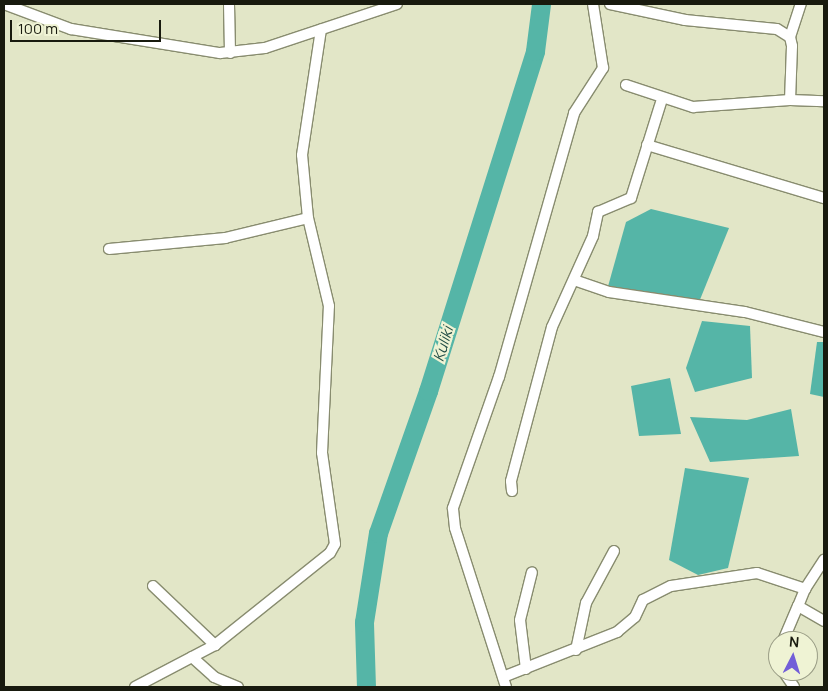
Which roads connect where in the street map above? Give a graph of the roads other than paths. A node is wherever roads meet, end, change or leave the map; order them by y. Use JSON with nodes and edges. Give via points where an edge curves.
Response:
{"nodes":[{"id":1,"x":4,"y":4,"type":"edge"},
{"id":2,"x":229,"y":4,"type":"edge"},
{"id":3,"x":397,"y":4,"type":"edge"},
{"id":4,"x":593,"y":4,"type":"edge"},
{"id":5,"x":610,"y":4,"type":"edge"},
{"id":6,"x":801,"y":4,"type":"edge"},
{"id":7,"x":322,"y":29,"type":"junction"},
{"id":8,"x":790,"y":37,"type":"junction"},
{"id":9,"x":230,"y":53,"type":"junction"},
{"id":10,"x":626,"y":85,"type":"dead end"},
{"id":11,"x":662,"y":99,"type":"junction"},
{"id":12,"x":790,"y":100,"type":"junction"},
{"id":13,"x":824,"y":101,"type":"edge"},
{"id":14,"x":647,"y":145,"type":"junction"},
{"id":15,"x":824,"y":198,"type":"edge"},
{"id":16,"x":308,"y":218,"type":"junction"},
{"id":17,"x":109,"y":249,"type":"dead end"},
{"id":18,"x":574,"y":280,"type":"junction"},
{"id":19,"x":824,"y":332,"type":"edge"},
{"id":20,"x":512,"y":491,"type":"dead end"},
{"id":21,"x":614,"y":551,"type":"dead end"},
{"id":22,"x":824,"y":560,"type":"edge"},
{"id":23,"x":532,"y":572,"type":"dead end"},
{"id":24,"x":152,"y":586,"type":"dead end"},
{"id":25,"x":805,"y":589,"type":"junction"},
{"id":26,"x":798,"y":606,"type":"junction"},
{"id":27,"x":824,"y":621,"type":"edge"},
{"id":28,"x":787,"y":631,"type":"edge"},
{"id":29,"x":215,"y":645,"type":"junction"},
{"id":30,"x":576,"y":650,"type":"junction"},
{"id":31,"x":192,"y":657,"type":"junction"},
{"id":32,"x":526,"y":669,"type":"junction"},
{"id":33,"x":504,"y":682,"type":"edge"},
{"id":34,"x":135,"y":687,"type":"edge"},
{"id":35,"x":238,"y":687,"type":"edge"}],
"edges":[{"from":1,"to":9,"type":"street","via":[[72,29]]},
{"from":2,"to":9,"type":"street"},
{"from":3,"to":7,"type":"street"},
{"from":4,"to":33,"type":"street","via":[[603,68],[574,113],[499,377],[453,508],[454,528]]},
{"from":5,"to":8,"type":"street","via":[[685,20],[777,29]]},
{"from":6,"to":8,"type":"street"},
{"from":7,"to":9,"type":"street","via":[[264,48]]},
{"from":7,"to":16,"type":"street","via":[[303,140]]},
{"from":8,"to":12,"type":"street"},
{"from":10,"to":11,"type":"street"},
{"from":11,"to":12,"type":"street","via":[[693,107]]},
{"from":11,"to":14,"type":"street"},
{"from":12,"to":13,"type":"street"},
{"from":14,"to":15,"type":"street"},
{"from":14,"to":18,"type":"street","via":[[631,198],[598,212]]},
{"from":16,"to":17,"type":"street","via":[[225,238]]},
{"from":16,"to":29,"type":"street","via":[[329,306],[322,453],[335,544],[330,553]]},
{"from":18,"to":19,"type":"street","via":[[609,292],[745,312]]},
{"from":18,"to":20,"type":"street","via":[[552,327]]},
{"from":21,"to":30,"type":"street","via":[[586,603]]},
{"from":22,"to":25,"type":"street"},
{"from":23,"to":32,"type":"street","via":[[520,620]]},
{"from":24,"to":29,"type":"street"},
{"from":25,"to":26,"type":"street"},
{"from":25,"to":30,"type":"street","via":[[757,573],[671,586],[644,600],[627,626]]},
{"from":26,"to":27,"type":"street"},
{"from":26,"to":28,"type":"street"},
{"from":29,"to":31,"type":"street"},
{"from":30,"to":32,"type":"street"},
{"from":31,"to":34,"type":"street"},
{"from":31,"to":35,"type":"street","via":[[214,677]]},
{"from":32,"to":33,"type":"street"}]}
